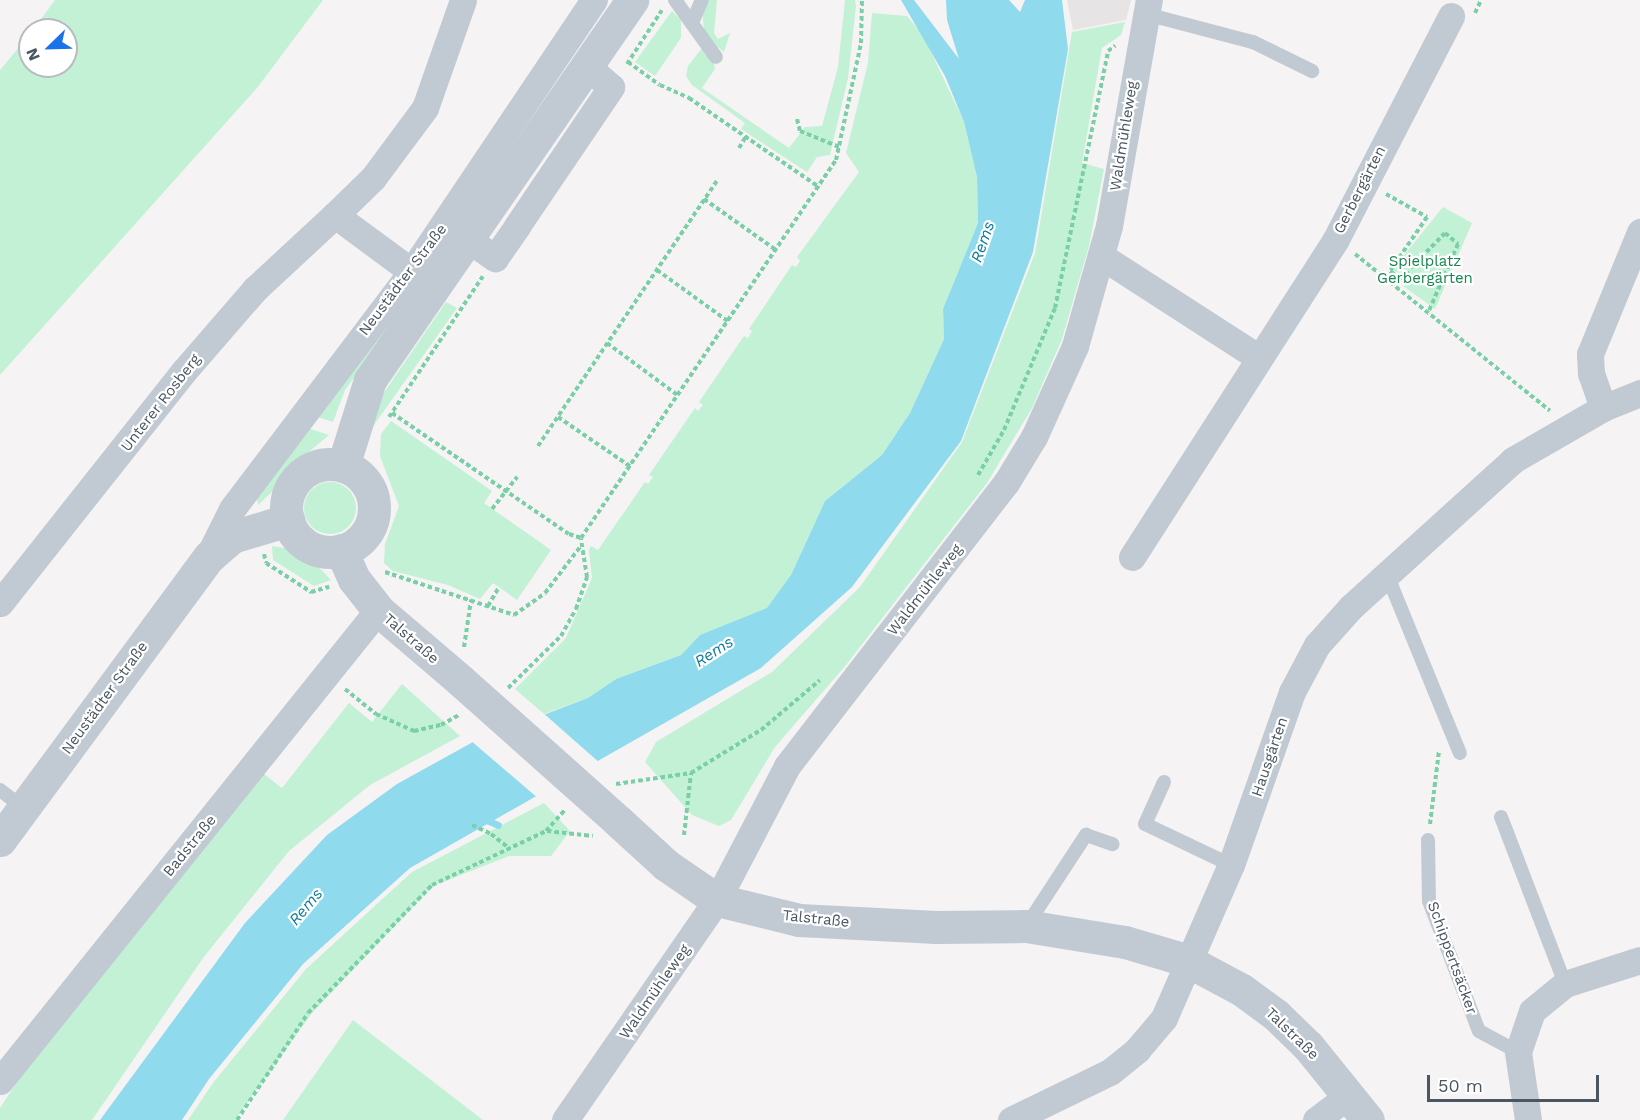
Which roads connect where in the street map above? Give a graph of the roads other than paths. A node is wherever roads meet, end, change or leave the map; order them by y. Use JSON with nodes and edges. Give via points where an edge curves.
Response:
{"nodes":[{"id":1,"x":463,"y":0,"type":"edge"},
{"id":2,"x":594,"y":0,"type":"edge"},
{"id":3,"x":632,"y":0,"type":"edge"},
{"id":4,"x":675,"y":0,"type":"edge"},
{"id":5,"x":702,"y":0,"type":"edge"},
{"id":6,"x":1147,"y":7,"type":"edge"},
{"id":7,"x":1451,"y":16,"type":"dead end"},
{"id":8,"x":692,"y":22,"type":"junction"},
{"id":9,"x":716,"y":57,"type":"dead end"},
{"id":10,"x":587,"y":66,"type":"junction"},
{"id":11,"x":1312,"y":71,"type":"dead end"},
{"id":12,"x":335,"y":215,"type":"junction"},
{"id":13,"x":1640,"y":232,"type":"edge"},
{"id":14,"x":468,"y":240,"type":"junction"},
{"id":15,"x":1101,"y":256,"type":"junction"},
{"id":16,"x":423,"y":280,"type":"junction"},
{"id":17,"x":1258,"y":357,"type":"junction"},
{"id":18,"x":1640,"y":393,"type":"edge"},
{"id":19,"x":1603,"y":408,"type":"junction"},
{"id":20,"x":342,"y":466,"type":"junction"},
{"id":21,"x":272,"y":524,"type":"junction"},
{"id":22,"x":209,"y":556,"type":"junction"},
{"id":23,"x":1132,"y":557,"type":"dead end"},
{"id":24,"x":347,"y":564,"type":"junction"},
{"id":25,"x":1388,"y":577,"type":"junction"},
{"id":26,"x":0,"y":603,"type":"edge"},
{"id":27,"x":378,"y":610,"type":"junction"},
{"id":28,"x":1460,"y":753,"type":"dead end"},
{"id":29,"x":1164,"y":782,"type":"dead end"},
{"id":30,"x":12,"y":799,"type":"edge"},
{"id":31,"x":1502,"y":817,"type":"dead end"},
{"id":32,"x":0,"y":840,"type":"edge"},
{"id":33,"x":1428,"y":840,"type":"road end"},
{"id":34,"x":1113,"y":844,"type":"dead end"},
{"id":35,"x":1231,"y":865,"type":"junction"},
{"id":36,"x":717,"y":900,"type":"junction"},
{"id":37,"x":1026,"y":927,"type":"junction"},
{"id":38,"x":1186,"y":960,"type":"junction"},
{"id":39,"x":1640,"y":960,"type":"edge"},
{"id":40,"x":1565,"y":984,"type":"junction"},
{"id":41,"x":1518,"y":1052,"type":"junction"},
{"id":42,"x":0,"y":1081,"type":"edge"},
{"id":43,"x":1358,"y":1108,"type":"edge"},
{"id":44,"x":565,"y":1120,"type":"edge"},
{"id":45,"x":1011,"y":1120,"type":"edge"},
{"id":46,"x":1316,"y":1120,"type":"edge"},
{"id":47,"x":1528,"y":1120,"type":"edge"}],
"edges":[{"from":1,"to":12,"type":"street","name":"Unterer Rosberg","via":[[425,108],[373,178]]},
{"from":2,"to":16,"type":"street","name":"Neustädter Straße"},
{"from":3,"to":10,"type":"street","name":"Neustädter Straße"},
{"from":4,"to":8,"type":"lane"},
{"from":5,"to":8,"type":"lane"},
{"from":6,"to":11,"type":"lane","via":[[1253,42]]},
{"from":6,"to":15,"type":"street","name":"Waldmühleweg"},
{"from":7,"to":17,"type":"street","name":"Gerbergärten","via":[[1335,238]]},
{"from":8,"to":9,"type":"lane"},
{"from":10,"to":14,"type":"street","name":"Neustädter Straße"},
{"from":10,"to":14,"type":"street","name":"Neustädter Straße","via":[[611,87],[495,258]]},
{"from":12,"to":16,"type":"street"},
{"from":12,"to":26,"type":"street","name":"Unterer Rosberg","via":[[255,289],[184,370]]},
{"from":13,"to":19,"type":"street","via":[[1590,354],[1590,374]]},
{"from":14,"to":16,"type":"street","name":"Neustädter Straße"},
{"from":15,"to":17,"type":"street"},
{"from":15,"to":36,"type":"street","name":"Waldmühleweg","via":[[1072,354],[1034,437],[1012,474],[787,766]]},
{"from":16,"to":20,"type":"street","name":"Neustädter Straße","via":[[370,380]]},
{"from":16,"to":22,"type":"street","name":"Neustädter Straße","via":[[245,489]]},
{"from":17,"to":23,"type":"street","name":"Gerbergärten"},
{"from":18,"to":19,"type":"street","name":"Hausgärten"},
{"from":19,"to":25,"type":"street","name":"Hausgärten","via":[[1514,460]]},
{"from":20,"to":21,"type":"street","via":[[323,464],[297,478]]},
{"from":20,"to":24,"type":"street","via":[[363,479],[374,505],[367,532],[357,542]]},
{"from":21,"to":22,"type":"street","name":"Neustädter Straße","via":[[232,537]]},
{"from":21,"to":24,"type":"street"},
{"from":22,"to":30,"type":"street","name":"Neustädter Straße"},
{"from":24,"to":27,"type":"street","name":"Talstraße"},
{"from":25,"to":28,"type":"lane"},
{"from":25,"to":35,"type":"street","name":"Hausgärten","via":[[1351,607],[1317,645],[1302,670]]},
{"from":27,"to":36,"type":"street","name":"Talstraße","bridge":true,"via":[[458,679],[607,829]]},
{"from":27,"to":42,"type":"street","name":"Badstraße"},
{"from":29,"to":35,"type":"lane","via":[[1145,824]]},
{"from":30,"to":32,"type":"street","name":"Neustädter Straße"},
{"from":31,"to":40,"type":"lane"},
{"from":33,"to":41,"type":"lane","name":"Schippertsäcker","via":[[1429,901],[1479,1031]]},
{"from":34,"to":37,"type":"lane","via":[[1086,835]]},
{"from":35,"to":38,"type":"street","name":"Hausgärten"},
{"from":36,"to":37,"type":"street","name":"Talstraße","via":[[799,920]]},
{"from":36,"to":44,"type":"street","name":"Waldmühleweg"},
{"from":37,"to":38,"type":"street","name":"Talstraße","via":[[1125,942]]},
{"from":38,"to":43,"type":"street","name":"Talstraße","via":[[1242,990],[1276,1015],[1308,1046]]},
{"from":38,"to":45,"type":"street","name":"Hausgärten","via":[[1164,1018],[1137,1050],[1110,1072]]},
{"from":39,"to":40,"type":"street"},
{"from":40,"to":41,"type":"street","via":[[1532,1011]]},
{"from":41,"to":47,"type":"street"},
{"from":43,"to":46,"type":"street"}]}
